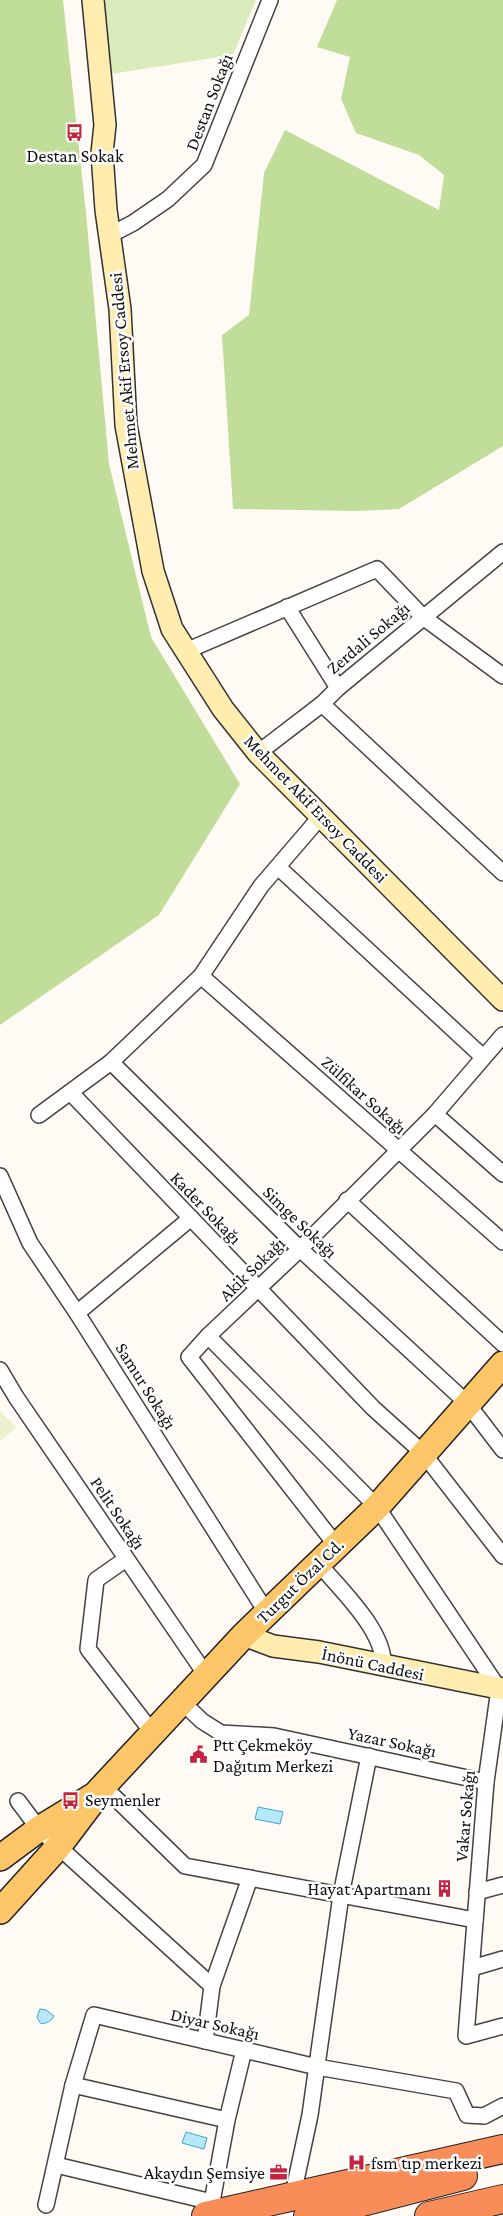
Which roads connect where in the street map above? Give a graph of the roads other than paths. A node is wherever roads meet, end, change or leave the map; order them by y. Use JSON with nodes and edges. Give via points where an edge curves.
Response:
{"nodes":[{"id":1,"x":93,"y":0,"type":"edge"},
{"id":2,"x":270,"y":0,"type":"edge"},
{"id":3,"x":110,"y":234,"type":"junction"},
{"id":4,"x":503,"y":552,"type":"edge"},
{"id":5,"x":287,"y":607,"type":"junction"},
{"id":6,"x":423,"y":617,"type":"junction"},
{"id":7,"x":186,"y":651,"type":"junction"},
{"id":8,"x":503,"y":676,"type":"edge"},
{"id":9,"x":338,"y":688,"type":"junction"},
{"id":10,"x":322,"y":704,"type":"junction"},
{"id":11,"x":258,"y":753,"type":"junction"},
{"id":12,"x":322,"y":815,"type":"junction"},
{"id":13,"x":278,"y":867,"type":"junction"},
{"id":14,"x":503,"y":873,"type":"edge"},
{"id":15,"x":201,"y":976,"type":"junction"},
{"id":16,"x":503,"y":1000,"type":"edge"},
{"id":17,"x":503,"y":1035,"type":"edge"},
{"id":18,"x":483,"y":1057,"type":"junction"},
{"id":19,"x":112,"y":1062,"type":"junction"},
{"id":20,"x":70,"y":1093,"type":"junction"},
{"id":21,"x":435,"y":1114,"type":"junction"},
{"id":22,"x":39,"y":1115,"type":"dead end"},
{"id":23,"x":397,"y":1150,"type":"junction"},
{"id":24,"x":503,"y":1174,"type":"edge"},
{"id":25,"x":0,"y":1176,"type":"edge"},
{"id":26,"x":347,"y":1200,"type":"junction"},
{"id":27,"x":191,"y":1218,"type":"junction"},
{"id":28,"x":503,"y":1242,"type":"edge"},
{"id":29,"x":300,"y":1249,"type":"junction"},
{"id":30,"x":258,"y":1290,"type":"junction"},
{"id":31,"x":77,"y":1313,"type":"junction"},
{"id":32,"x":208,"y":1336,"type":"junction"},
{"id":33,"x":503,"y":1344,"type":"edge"},
{"id":34,"x":503,"y":1364,"type":"edge"},
{"id":35,"x":0,"y":1370,"type":"edge"},
{"id":36,"x":467,"y":1404,"type":"junction"},
{"id":37,"x":503,"y":1450,"type":"edge"},
{"id":38,"x":423,"y":1453,"type":"junction"},
{"id":39,"x":377,"y":1507,"type":"junction"},
{"id":40,"x":336,"y":1545,"type":"junction"},
{"id":41,"x":503,"y":1556,"type":"edge"},
{"id":42,"x":126,"y":1559,"type":"junction"},
{"id":43,"x":319,"y":1564,"type":"junction"},
{"id":44,"x":267,"y":1613,"type":"junction"},
{"id":45,"x":244,"y":1635,"type":"junction"},
{"id":46,"x":383,"y":1666,"type":"junction"},
{"id":47,"x":206,"y":1676,"type":"junction"},
{"id":48,"x":501,"y":1689,"type":"edge"},
{"id":49,"x":182,"y":1702,"type":"junction"},
{"id":50,"x":152,"y":1732,"type":"junction"},
{"id":51,"x":369,"y":1756,"type":"junction"},
{"id":52,"x":486,"y":1782,"type":"junction"},
{"id":53,"x":99,"y":1791,"type":"junction"},
{"id":54,"x":18,"y":1801,"type":"dead end"},
{"id":55,"x":39,"y":1829,"type":"junction"},
{"id":56,"x":58,"y":1847,"type":"junction"},
{"id":57,"x":0,"y":1858,"type":"edge"},
{"id":58,"x":250,"y":1878,"type":"junction"},
{"id":59,"x":503,"y":1885,"type":"edge"},
{"id":60,"x":477,"y":1892,"type":"junction"},
{"id":61,"x":341,"y":1895,"type":"junction"},
{"id":62,"x":0,"y":1911,"type":"edge"},
{"id":63,"x":475,"y":1920,"type":"junction"},
{"id":64,"x":503,"y":1959,"type":"edge"},
{"id":65,"x":472,"y":1968,"type":"junction"},
{"id":66,"x":212,"y":1986,"type":"junction"},
{"id":67,"x":503,"y":2026,"type":"edge"},
{"id":68,"x":205,"y":2041,"type":"junction"},
{"id":69,"x":244,"y":2050,"type":"junction"},
{"id":70,"x":316,"y":2067,"type":"junction"},
{"id":71,"x":73,"y":2085,"type":"junction"},
{"id":72,"x":503,"y":2106,"type":"edge"},
{"id":73,"x":227,"y":2120,"type":"junction"},
{"id":74,"x":503,"y":2149,"type":"edge"},
{"id":75,"x":503,"y":2165,"type":"edge"},
{"id":76,"x":56,"y":2166,"type":"junction"},
{"id":77,"x":295,"y":2185,"type":"dead end"},
{"id":78,"x":503,"y":2199,"type":"edge"},
{"id":79,"x":46,"y":2205,"type":"dead end"},
{"id":80,"x":209,"y":2209,"type":"edge"},
{"id":81,"x":308,"y":2216,"type":"edge"},
{"id":82,"x":428,"y":2216,"type":"edge"}],
"edges":[{"from":1,"to":3,"type":"street","name":"Mehmet Akif Ersoy Caddesi","via":[[105,125],[102,153]]},
{"from":2,"to":3,"type":"street","name":"Destan Sokağı","via":[[204,165],[168,199]]},
{"from":3,"to":7,"type":"street","name":"Mehmet Akif Ersoy Caddesi","via":[[120,309],[126,425],[134,475],[153,571],[172,630]]},
{"from":4,"to":6,"type":"street","name":"Zerdali Sokağı"},
{"from":5,"to":6,"type":"street","via":[[377,569]]},
{"from":5,"to":7,"type":"street"},
{"from":5,"to":9,"type":"street"},
{"from":6,"to":8,"type":"street"},
{"from":6,"to":9,"type":"street","name":"Zerdali Sokağı"},
{"from":7,"to":11,"type":"street","name":"Mehmet Akif Ersoy Caddesi","via":[[223,709]]},
{"from":9,"to":10,"type":"street","name":"Zerdali Sokağı"},
{"from":10,"to":11,"type":"street","name":"Zerdali Sokağı"},
{"from":10,"to":14,"type":"street"},
{"from":11,"to":12,"type":"street","name":"Mehmet Akif Ersoy Caddesi"},
{"from":12,"to":13,"type":"street"},
{"from":12,"to":16,"type":"street","name":"Mehmet Akif Ersoy Caddesi"},
{"from":13,"to":15,"type":"street","via":[[261,886]]},
{"from":13,"to":18,"type":"street"},
{"from":15,"to":19,"type":"street"},
{"from":15,"to":23,"type":"street","name":"Zülfikar Sokağı"},
{"from":17,"to":18,"type":"street","name":"Akik Sokağı"},
{"from":18,"to":21,"type":"street","name":"Akik Sokağı"},
{"from":19,"to":20,"type":"street"},
{"from":19,"to":29,"type":"street","name":"Simge Sokağı"},
{"from":20,"to":22,"type":"street"},
{"from":20,"to":27,"type":"street","name":"Kader Sokağı"},
{"from":21,"to":23,"type":"street","name":"Akik Sokağı"},
{"from":21,"to":24,"type":"street"},
{"from":23,"to":26,"type":"street","name":"Akik Sokağı"},
{"from":23,"to":28,"type":"street","name":"Zülfikar Sokağı"},
{"from":25,"to":31,"type":"street","name":"Samur Sokağı","via":[[30,1243]]},
{"from":26,"to":29,"type":"street","name":"Akik Sokağı"},
{"from":26,"to":33,"type":"street"},
{"from":27,"to":30,"type":"street","name":"Kader Sokağı"},
{"from":27,"to":31,"type":"street"},
{"from":29,"to":30,"type":"street","name":"Akik Sokağı"},
{"from":29,"to":36,"type":"street","name":"Simge Sokağı"},
{"from":30,"to":32,"type":"street","name":"Akik Sokağı"},
{"from":30,"to":38,"type":"street","name":"Kader Sokağı","via":[[373,1408]]},
{"from":31,"to":44,"type":"street","name":"Samur Sokağı"},
{"from":32,"to":39,"type":"street"},
{"from":32,"to":40,"type":"street","name":"Akik Sokağı","via":[[189,1357]]},
{"from":34,"to":36,"type":"main road","name":"Turgut Özal Cd."},
{"from":35,"to":42,"type":"street","name":"Pelit Sokağı"},
{"from":36,"to":37,"type":"street","name":"Simge Sokağı"},
{"from":36,"to":38,"type":"main road","name":"Turgut Özal Cd."},
{"from":38,"to":39,"type":"main road","name":"Turgut Özal Cd."},
{"from":38,"to":41,"type":"street","name":"Kader Sokağı"},
{"from":39,"to":40,"type":"main road","name":"Turgut Özal Cd."},
{"from":39,"to":48,"type":"street"},
{"from":40,"to":43,"type":"main road","name":"Turgut Özal Cd."},
{"from":42,"to":47,"type":"street","name":"Pelit Sokağı"},
{"from":42,"to":50,"type":"street","via":[[96,1580],[88,1649]]},
{"from":43,"to":44,"type":"main road","name":"Turgut Özal Cd."},
{"from":43,"to":46,"type":"street","via":[[367,1622],[384,1653]]},
{"from":44,"to":45,"type":"main road","name":"Turgut Özal Cd."},
{"from":45,"to":46,"type":"street","name":"İnönü Caddesi","via":[[273,1646]]},
{"from":45,"to":47,"type":"main road","name":"Turgut Özal Cd."},
{"from":46,"to":48,"type":"street","name":"İnönü Caddesi"},
{"from":47,"to":49,"type":"main road","name":"Turgut Özal Cd."},
{"from":48,"to":52,"type":"street","name":"Vakar Sokağı"},
{"from":49,"to":50,"type":"main road","name":"Turgut Özal Cd."},
{"from":49,"to":51,"type":"street","name":"Yazar Sokağı","via":[[221,1733],[274,1736]]},
{"from":50,"to":53,"type":"main road","name":"Turgut Özal Cd."},
{"from":51,"to":52,"type":"street","name":"Yazar Sokağı"},
{"from":51,"to":61,"type":"street"},
{"from":52,"to":60,"type":"street","name":"Vakar Sokağı"},
{"from":53,"to":55,"type":"main road","name":"Turgut Özal Cd."},
{"from":53,"to":56,"type":"main road","name":"Turgut Özal Cd."},
{"from":53,"to":58,"type":"street","via":[[185,1866]]},
{"from":54,"to":55,"type":"street"},
{"from":55,"to":56,"type":"street"},
{"from":55,"to":57,"type":"main road","name":"Turgut Özal Cd."},
{"from":56,"to":62,"type":"main road","name":"Turgut Özal Cd."},
{"from":56,"to":66,"type":"street"},
{"from":58,"to":61,"type":"street"},
{"from":58,"to":66,"type":"street"},
{"from":59,"to":60,"type":"street"},
{"from":60,"to":63,"type":"street","name":"Vakar Sokağı"},
{"from":61,"to":63,"type":"street"},
{"from":61,"to":70,"type":"street"},
{"from":63,"to":65,"type":"street","name":"Vakar Sokağı"},
{"from":64,"to":65,"type":"street"},
{"from":65,"to":67,"type":"street","name":"Vakar Sokağı","via":[[466,2036]]},
{"from":66,"to":68,"type":"street"},
{"from":68,"to":69,"type":"street","name":"Diyar Sokağı"},
{"from":68,"to":71,"type":"street","name":"Diyar Sokağı","via":[[94,2015]]},
{"from":69,"to":70,"type":"street","name":"Diyar Sokağı"},
{"from":69,"to":73,"type":"street"},
{"from":70,"to":72,"type":"street","name":"Diyar Sokağı","via":[[456,2091],[467,2115],[484,2116]]},
{"from":70,"to":77,"type":"street","via":[[310,2115]]},
{"from":71,"to":73,"type":"street"},
{"from":71,"to":76,"type":"street","name":"Diyar Sokağı"},
{"from":73,"to":80,"type":"street"},
{"from":74,"to":80,"type":"highway"},
{"from":75,"to":81,"type":"highway"},
{"from":76,"to":79,"type":"street","name":"Diyar Sokağı"},
{"from":76,"to":80,"type":"street"},
{"from":78,"to":82,"type":"highway"}]}
